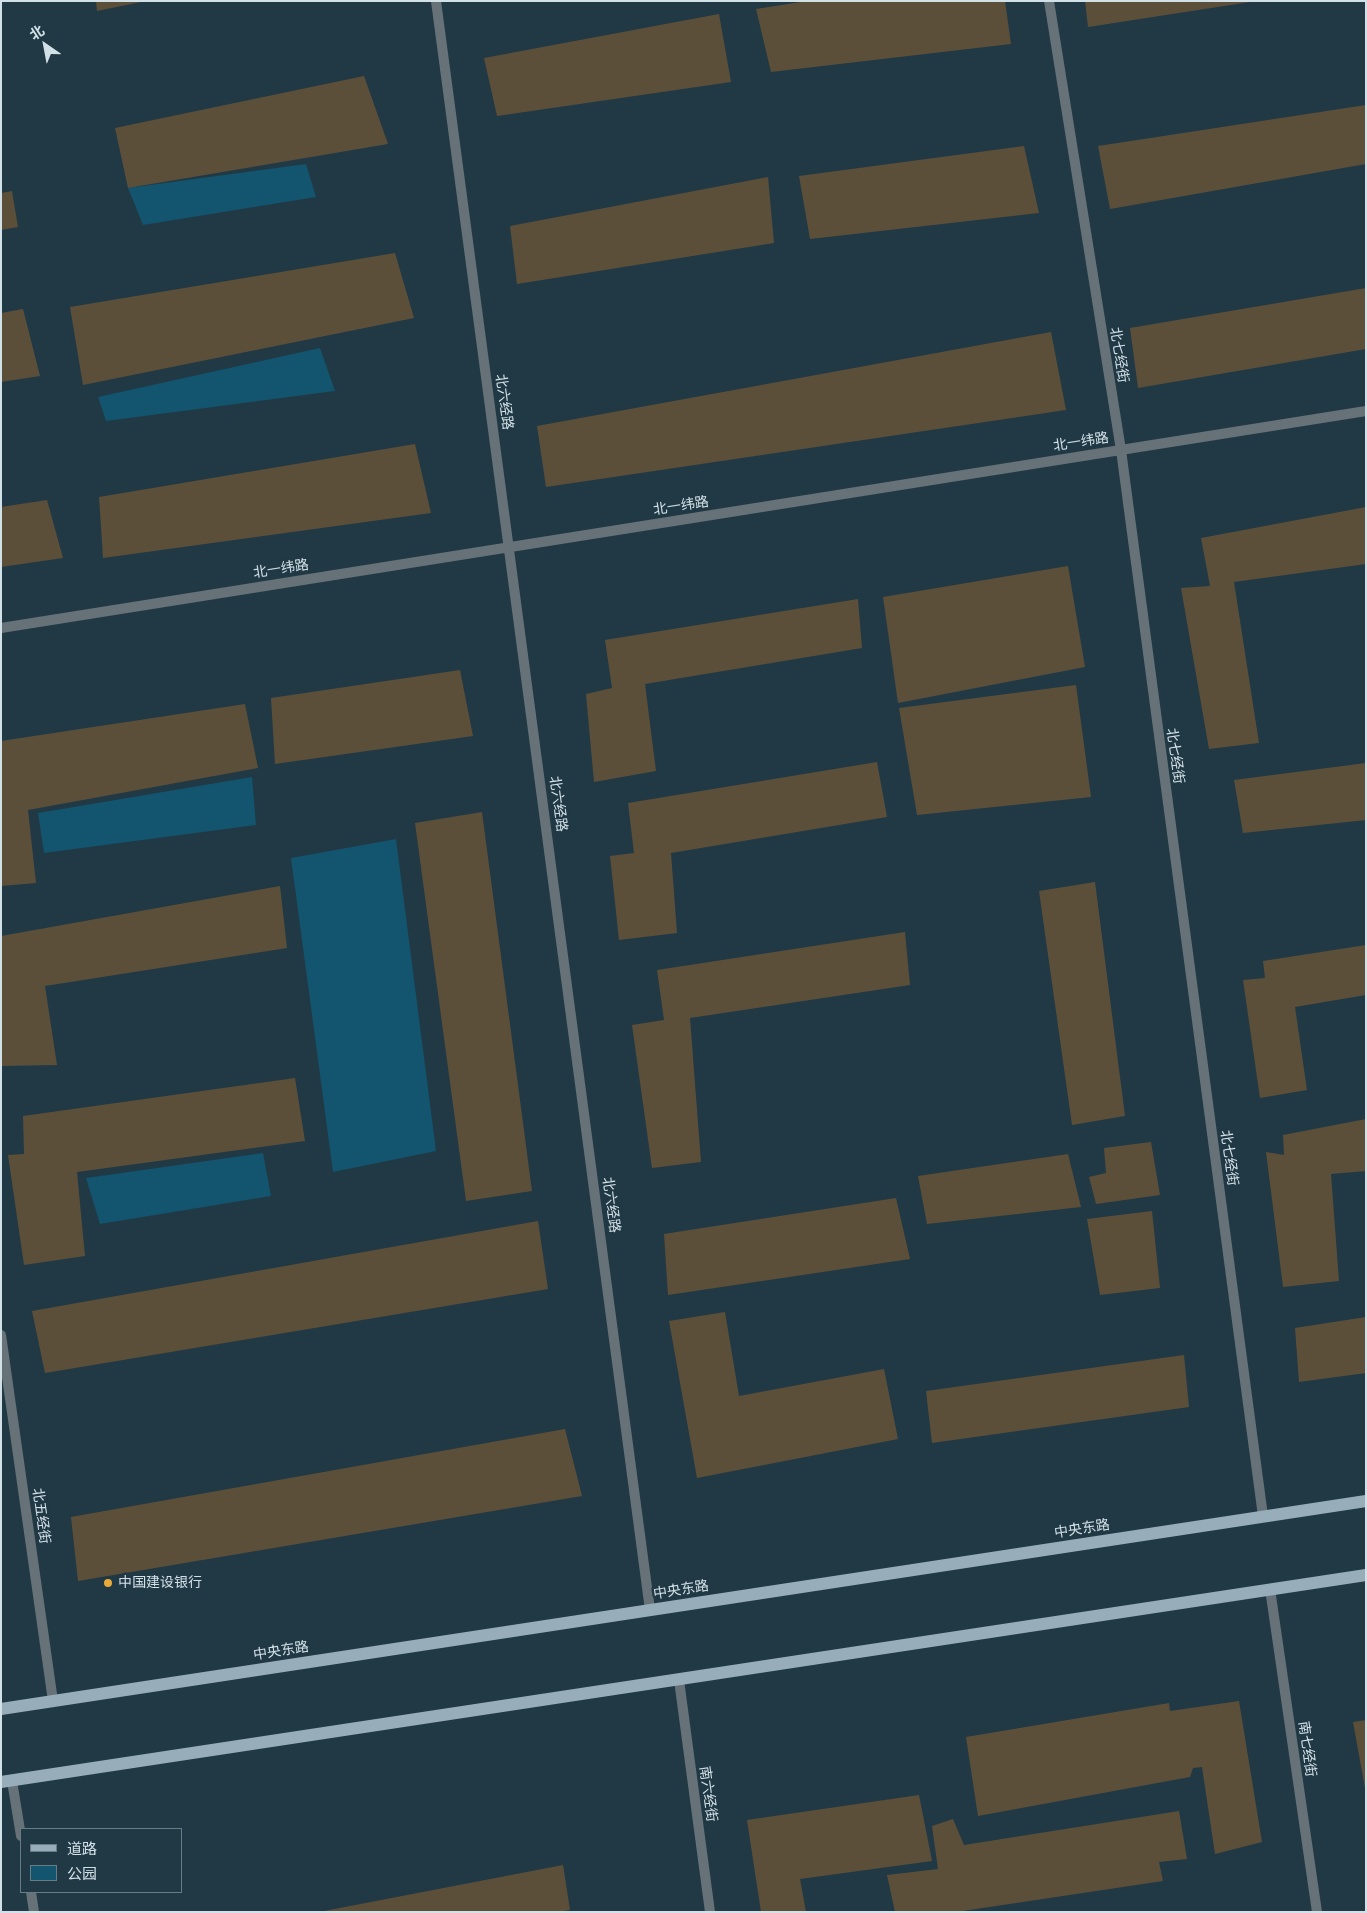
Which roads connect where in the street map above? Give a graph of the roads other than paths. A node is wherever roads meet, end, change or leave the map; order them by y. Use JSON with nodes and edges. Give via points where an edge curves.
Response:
{"nodes":[{"id":1,"x":436,"y":1,"type":"edge"},
{"id":2,"x":1049,"y":1,"type":"edge"},
{"id":3,"x":1366,"y":411,"type":"edge"},
{"id":4,"x":1120,"y":450,"type":"junction"},
{"id":5,"x":510,"y":547,"type":"junction"},
{"id":6,"x":1,"y":628,"type":"edge"},
{"id":7,"x":1,"y":1336,"type":"edge"},
{"id":8,"x":1366,"y":1501,"type":"edge"},
{"id":9,"x":1263,"y":1516,"type":"junction"},
{"id":10,"x":1366,"y":1575,"type":"edge"},
{"id":11,"x":1270,"y":1589,"type":"junction"},
{"id":12,"x":650,"y":1610,"type":"junction"},
{"id":13,"x":679,"y":1680,"type":"junction"},
{"id":14,"x":53,"y":1701,"type":"junction"},
{"id":15,"x":1,"y":1709,"type":"edge"},
{"id":16,"x":7,"y":1782,"type":"edge"},
{"id":17,"x":20,"y":1832,"type":"edge"},
{"id":18,"x":31,"y":1893,"type":"edge"},
{"id":19,"x":34,"y":1912,"type":"edge"},
{"id":20,"x":710,"y":1912,"type":"edge"},
{"id":21,"x":1317,"y":1912,"type":"edge"}],
"edges":[{"from":1,"to":5,"type":"street","name":"北六经路"},
{"from":2,"to":4,"type":"street","name":"北七经街"},
{"from":3,"to":4,"type":"street","name":"北一纬路"},
{"from":4,"to":5,"type":"street","name":"北一纬路"},
{"from":4,"to":9,"type":"street","name":"北七经街"},
{"from":5,"to":6,"type":"street","name":"北一纬路"},
{"from":5,"to":12,"type":"street","name":"北六经路"},
{"from":7,"to":14,"type":"street","name":"北五经街"},
{"from":8,"to":9,"type":"main road","name":"中央东路"},
{"from":9,"to":12,"type":"main road","name":"中央东路"},
{"from":10,"to":11,"type":"main road"},
{"from":11,"to":13,"type":"main road"},
{"from":11,"to":21,"type":"street","name":"南七经街"},
{"from":12,"to":14,"type":"main road","name":"中央东路"},
{"from":13,"to":16,"type":"main road"},
{"from":13,"to":20,"type":"street","name":"南六经街"},
{"from":14,"to":15,"type":"main road","name":"中央东路"},
{"from":16,"to":17,"type":"street"},
{"from":18,"to":19,"type":"street"}]}
